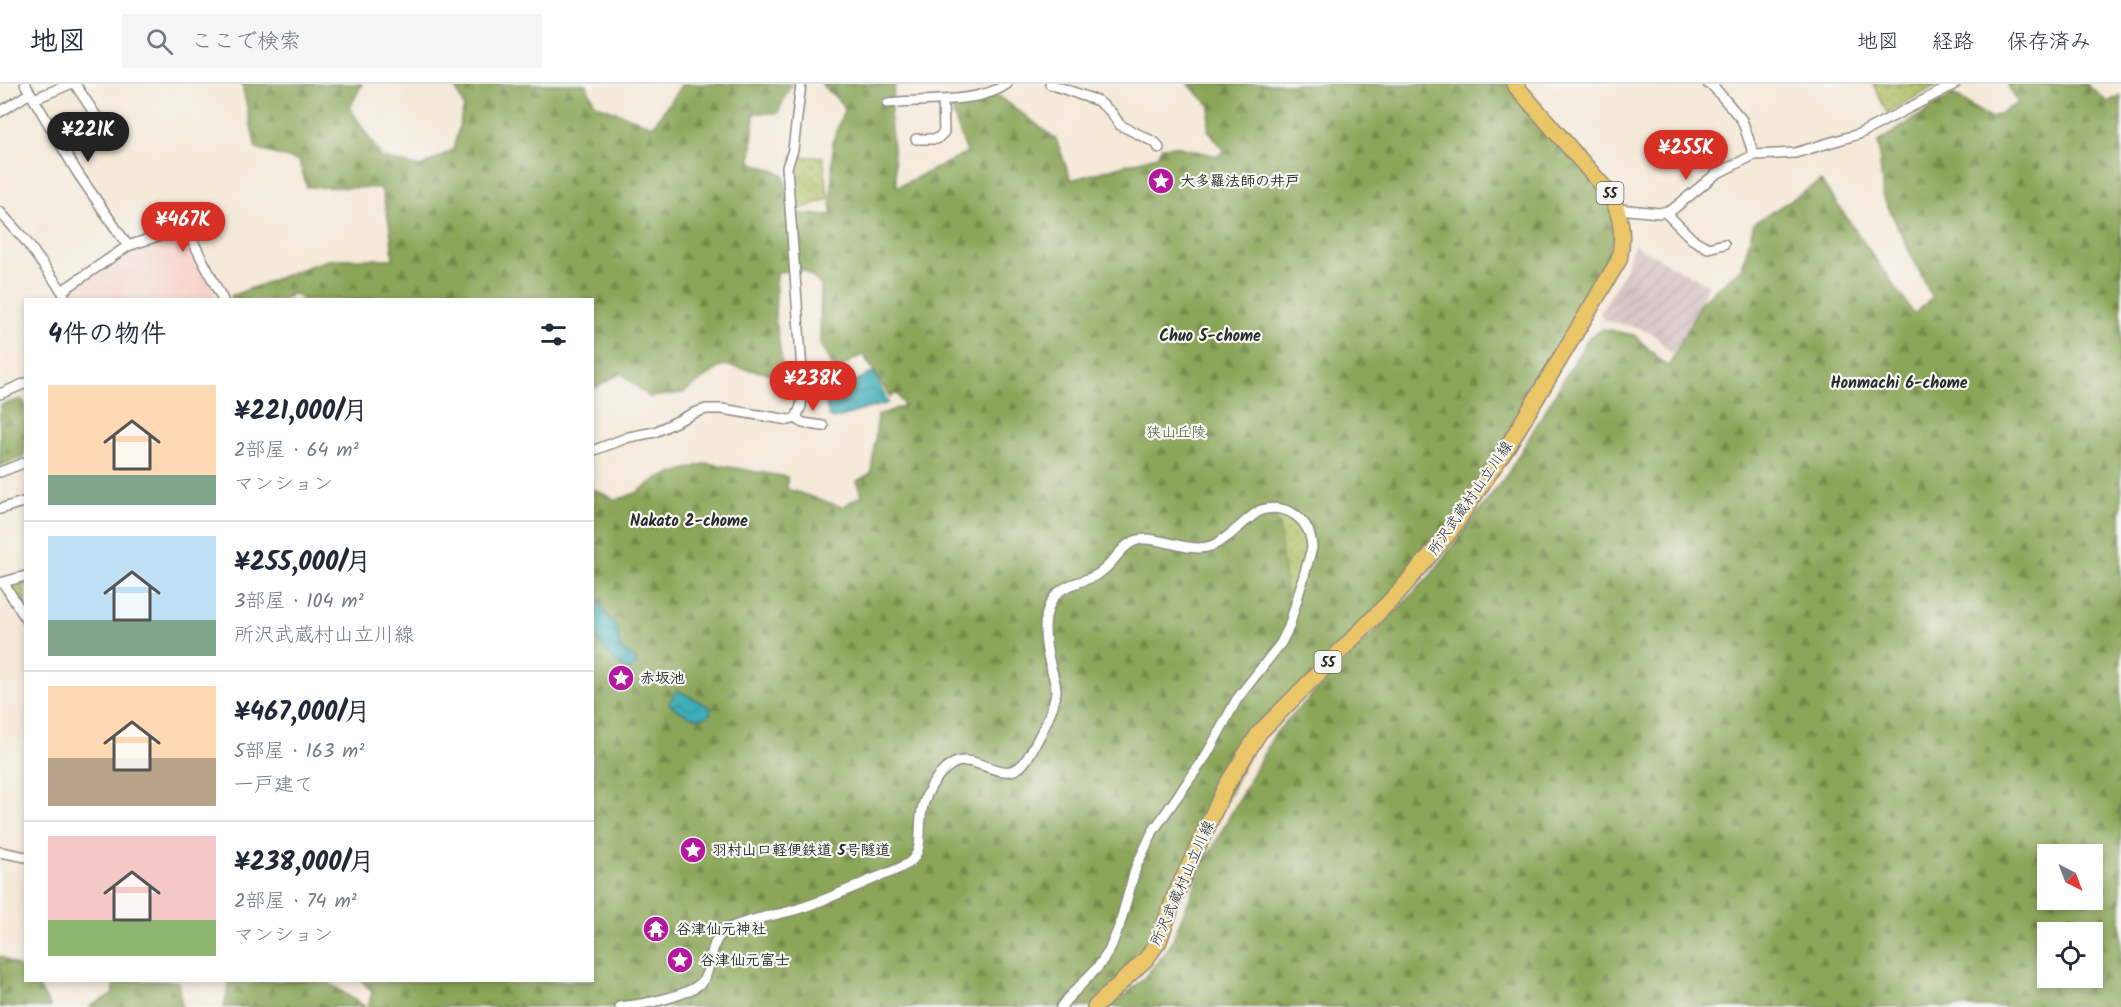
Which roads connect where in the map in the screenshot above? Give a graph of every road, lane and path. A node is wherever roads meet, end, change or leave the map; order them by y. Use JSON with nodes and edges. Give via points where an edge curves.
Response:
{"nodes":[{"id":1,"x":25,"y":84,"type":"edge"},
{"id":2,"x":70,"y":84,"type":"edge"},
{"id":3,"x":75,"y":84,"type":"edge"},
{"id":4,"x":801,"y":84,"type":"edge"},
{"id":5,"x":1007,"y":84,"type":"edge"},
{"id":6,"x":1050,"y":84,"type":"edge"},
{"id":7,"x":1514,"y":84,"type":"edge"},
{"id":8,"x":1708,"y":84,"type":"edge"},
{"id":9,"x":1955,"y":84,"type":"edge"},
{"id":10,"x":32,"y":96,"type":"junction"},
{"id":11,"x":943,"y":101,"type":"junction"},
{"id":12,"x":888,"y":103,"type":"dead end"},
{"id":13,"x":0,"y":112,"type":"edge"},
{"id":14,"x":916,"y":139,"type":"dead end"},
{"id":15,"x":114,"y":143,"type":"dead end"},
{"id":16,"x":1159,"y":148,"type":"dead end"},
{"id":17,"x":1754,"y":155,"type":"junction"},
{"id":18,"x":1618,"y":208,"type":"junction"},
{"id":19,"x":0,"y":212,"type":"edge"},
{"id":20,"x":1665,"y":212,"type":"junction"},
{"id":21,"x":1724,"y":244,"type":"dead end"},
{"id":22,"x":128,"y":246,"type":"junction"},
{"id":23,"x":64,"y":295,"type":"edge"},
{"id":24,"x":222,"y":298,"type":"edge"},
{"id":25,"x":24,"y":384,"type":"edge"},
{"id":26,"x":0,"y":394,"type":"edge"},
{"id":27,"x":796,"y":418,"type":"junction"},
{"id":28,"x":823,"y":426,"type":"dead end"},
{"id":29,"x":594,"y":450,"type":"edge"},
{"id":30,"x":24,"y":463,"type":"edge"},
{"id":31,"x":0,"y":472,"type":"edge"},
{"id":32,"x":24,"y":502,"type":"edge"},
{"id":33,"x":0,"y":509,"type":"edge"},
{"id":34,"x":24,"y":576,"type":"edge"},
{"id":35,"x":2,"y":582,"type":"edge"},
{"id":36,"x":24,"y":616,"type":"edge"},
{"id":37,"x":0,"y":852,"type":"edge"},
{"id":38,"x":24,"y":857,"type":"edge"},
{"id":39,"x":620,"y":1007,"type":"edge"},
{"id":40,"x":1061,"y":1007,"type":"edge"},
{"id":41,"x":1095,"y":1007,"type":"edge"}],
"edges":[{"from":1,"to":10,"type":"street"},
{"from":2,"to":10,"type":"street"},
{"from":3,"to":15,"type":"street"},
{"from":4,"to":27,"type":"street","via":[[793,150],[787,167],[803,384]]},
{"from":5,"to":11,"type":"street","via":[[994,91]]},
{"from":6,"to":16,"type":"street","via":[[1098,101],[1120,125]]},
{"from":7,"to":18,"type":"main road","name":"所沢武蔵村山立川線","number":"55","via":[[1590,168]]},
{"from":8,"to":17,"type":"street","via":[[1742,120]]},
{"from":9,"to":17,"type":"street","via":[[1858,134],[1795,153]]},
{"from":10,"to":13,"type":"street"},
{"from":10,"to":22,"type":"street","via":[[77,172]]},
{"from":11,"to":12,"type":"street"},
{"from":11,"to":14,"type":"street","via":[[944,132],[937,139]]},
{"from":17,"to":20,"type":"street","via":[[1716,174]]},
{"from":18,"to":20,"type":"street"},
{"from":18,"to":41,"type":"main road","name":"所沢武蔵村山立川線","number":"55","via":[[1622,231],[1619,260],[1509,444],[1449,533],[1397,594],[1259,733],[1226,786],[1174,898],[1159,940],[1146,959]]},
{"from":19,"to":23,"type":"street"},
{"from":20,"to":21,"type":"street","via":[[1692,239],[1708,248]]},
{"from":22,"to":23,"type":"street"},
{"from":22,"to":24,"type":"street","via":[[185,226]]},
{"from":25,"to":26,"type":"street"},
{"from":27,"to":28,"type":"street"},
{"from":27,"to":29,"type":"street","via":[[706,409],[656,432]]},
{"from":30,"to":31,"type":"street"},
{"from":32,"to":33,"type":"street"},
{"from":34,"to":35,"type":"street"},
{"from":35,"to":36,"type":"street"},
{"from":37,"to":38,"type":"street"},
{"from":39,"to":40,"type":"street","via":[[696,988],[705,976],[717,938],[730,927],[814,904],[911,861],[919,849],[926,795],[953,763],[971,761],[1005,772],[1022,765],[1054,701],[1056,687],[1048,657],[1046,620],[1050,602],[1060,590],[1096,576],[1135,541],[1154,539],[1205,547],[1261,510],[1289,511],[1305,524],[1312,548],[1289,627],[1275,653],[1230,708],[1206,756],[1145,845],[1109,951]]}]}
